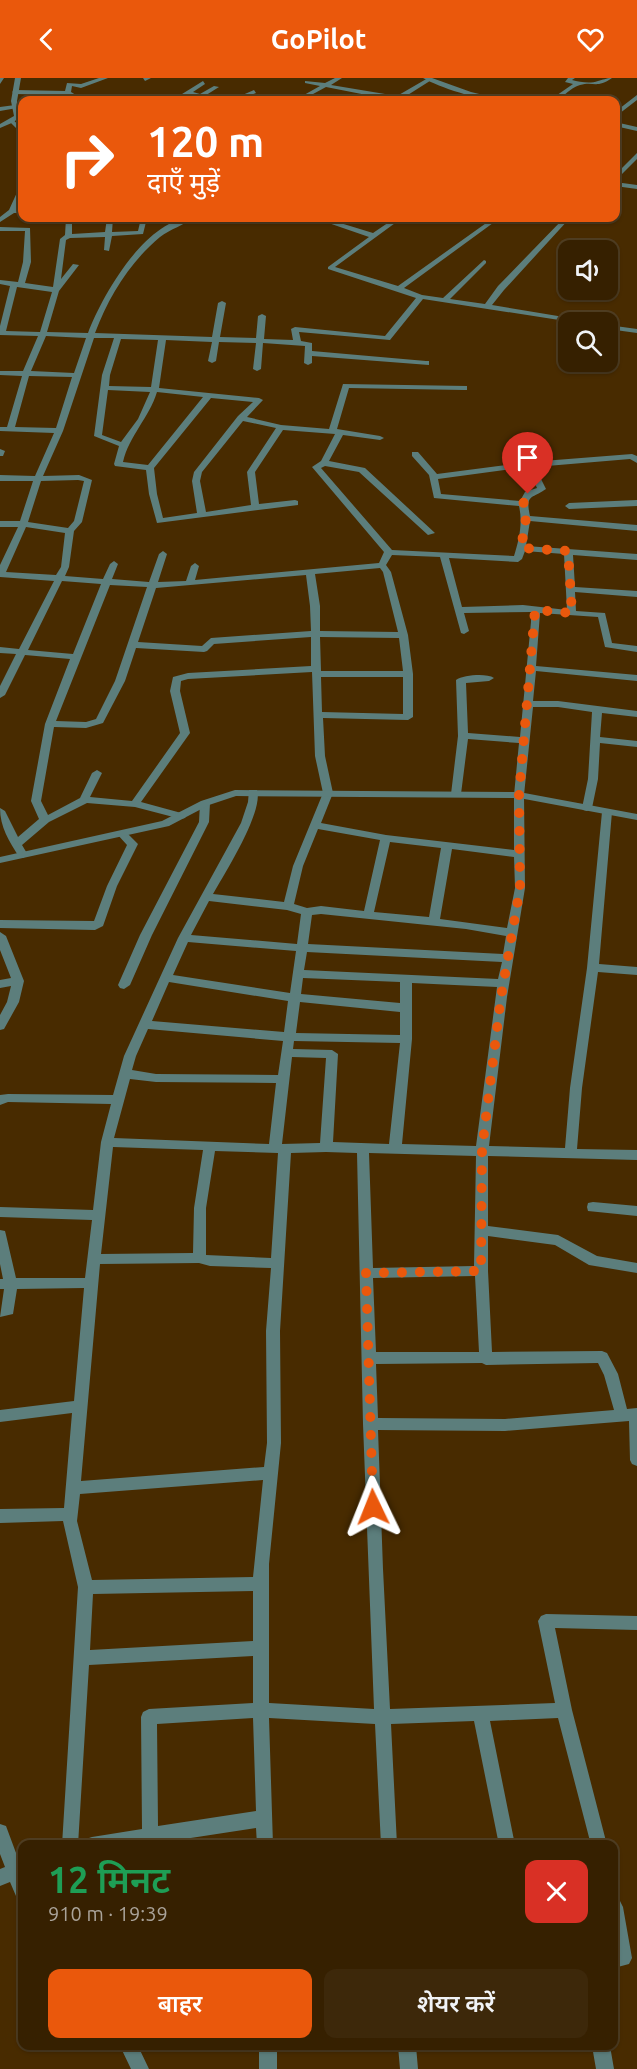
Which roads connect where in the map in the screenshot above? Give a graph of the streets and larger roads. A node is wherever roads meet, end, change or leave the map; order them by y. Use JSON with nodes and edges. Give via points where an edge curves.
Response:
{"nodes":[{"id":1,"x":18,"y":78,"type":"edge"},
{"id":2,"x":75,"y":78,"type":"edge"},
{"id":3,"x":105,"y":78,"type":"edge"},
{"id":4,"x":339,"y":78,"type":"edge"},
{"id":5,"x":609,"y":78,"type":"edge"},
{"id":6,"x":428,"y":79,"type":"edge"},
{"id":7,"x":575,"y":80,"type":"edge"},
{"id":8,"x":195,"y":81,"type":"dead end"},
{"id":9,"x":307,"y":82,"type":"dead end"},
{"id":10,"x":203,"y":83,"type":"junction"},
{"id":11,"x":69,"y":84,"type":"junction"},
{"id":12,"x":326,"y":86,"type":"junction"},
{"id":13,"x":15,"y":92,"type":"junction"},
{"id":14,"x":187,"y":92,"type":"junction"},
{"id":15,"x":254,"y":92,"type":"dead end"},
{"id":16,"x":361,"y":92,"type":"junction"},
{"id":17,"x":68,"y":93,"type":"junction"},
{"id":18,"x":74,"y":96,"type":"edge"},
{"id":19,"x":181,"y":96,"type":"edge"},
{"id":20,"x":244,"y":96,"type":"edge"},
{"id":21,"x":306,"y":96,"type":"edge"},
{"id":22,"x":354,"y":96,"type":"dead end"},
{"id":23,"x":378,"y":96,"type":"edge"},
{"id":24,"x":402,"y":96,"type":"edge"},
{"id":25,"x":476,"y":96,"type":"edge"},
{"id":26,"x":557,"y":96,"type":"edge"},
{"id":27,"x":637,"y":97,"type":"edge"},
{"id":28,"x":0,"y":109,"type":"edge"},
{"id":29,"x":18,"y":111,"type":"edge"},
{"id":30,"x":620,"y":111,"type":"edge"},
{"id":31,"x":12,"y":121,"type":"junction"},
{"id":32,"x":620,"y":125,"type":"edge"},
{"id":33,"x":0,"y":126,"type":"edge"},
{"id":34,"x":18,"y":127,"type":"edge"},
{"id":35,"x":637,"y":129,"type":"edge"},
{"id":36,"x":637,"y":155,"type":"edge"},
{"id":37,"x":620,"y":174,"type":"edge"},
{"id":38,"x":620,"y":185,"type":"edge"},
{"id":39,"x":637,"y":187,"type":"edge"},
{"id":40,"x":18,"y":195,"type":"edge"},
{"id":41,"x":7,"y":213,"type":"edge"},
{"id":42,"x":0,"y":220,"type":"edge"},
{"id":43,"x":69,"y":222,"type":"edge"},
{"id":44,"x":110,"y":222,"type":"edge"},
{"id":45,"x":143,"y":222,"type":"edge"},
{"id":46,"x":181,"y":222,"type":"edge"},
{"id":47,"x":331,"y":222,"type":"edge"},
{"id":48,"x":393,"y":222,"type":"edge"},
{"id":49,"x":491,"y":222,"type":"dead end"},
{"id":50,"x":563,"y":222,"type":"edge"},
{"id":51,"x":0,"y":229,"type":"edge"},
{"id":52,"x":109,"y":235,"type":"junction"},
{"id":53,"x":68,"y":236,"type":"junction"},
{"id":54,"x":374,"y":236,"type":"junction"},
{"id":55,"x":107,"y":250,"type":"dead end"},
{"id":56,"x":484,"y":262,"type":"dead end"},
{"id":57,"x":75,"y":265,"type":"dead end"},
{"id":58,"x":0,"y":282,"type":"edge"},
{"id":59,"x":17,"y":284,"type":"junction"},
{"id":60,"x":399,"y":289,"type":"junction"},
{"id":61,"x":57,"y":290,"type":"junction"},
{"id":62,"x":421,"y":297,"type":"junction"},
{"id":63,"x":445,"y":300,"type":"junction"},
{"id":64,"x":222,"y":303,"type":"dead end"},
{"id":65,"x":488,"y":306,"type":"junction"},
{"id":66,"x":262,"y":316,"type":"dead end"},
{"id":67,"x":558,"y":318,"type":"edge"},
{"id":68,"x":618,"y":328,"type":"edge"},
{"id":69,"x":637,"y":331,"type":"edge"},
{"id":70,"x":1,"y":333,"type":"edge"},
{"id":71,"x":42,"y":334,"type":"junction"},
{"id":72,"x":92,"y":336,"type":"junction"},
{"id":73,"x":118,"y":337,"type":"junction"},
{"id":74,"x":162,"y":339,"type":"junction"},
{"id":75,"x":215,"y":341,"type":"junction"},
{"id":76,"x":297,"y":342,"type":"junction"},
{"id":77,"x":258,"y":343,"type":"junction"},
{"id":78,"x":308,"y":353,"type":"junction"},
{"id":79,"x":212,"y":361,"type":"dead end"},
{"id":80,"x":308,"y":363,"type":"dead end"},
{"id":81,"x":426,"y":363,"type":"dead end"},
{"id":82,"x":257,"y":369,"type":"dead end"},
{"id":83,"x":0,"y":373,"type":"edge"},
{"id":84,"x":26,"y":374,"type":"junction"},
{"id":85,"x":78,"y":375,"type":"junction"},
{"id":86,"x":105,"y":388,"type":"junction"},
{"id":87,"x":464,"y":388,"type":"dead end"},
{"id":88,"x":156,"y":390,"type":"junction"},
{"id":89,"x":210,"y":394,"type":"junction"},
{"id":90,"x":241,"y":418,"type":"junction"},
{"id":91,"x":281,"y":427,"type":"junction"},
{"id":92,"x":0,"y":429,"type":"edge"},
{"id":93,"x":10,"y":429,"type":"junction"},
{"id":94,"x":59,"y":431,"type":"junction"},
{"id":95,"x":336,"y":432,"type":"junction"},
{"id":96,"x":380,"y":438,"type":"dead end"},
{"id":97,"x":123,"y":445,"type":"junction"},
{"id":98,"x":415,"y":454,"type":"dead end"},
{"id":99,"x":637,"y":461,"type":"edge"},
{"id":100,"x":324,"y":463,"type":"junction"},
{"id":101,"x":530,"y":464,"type":"junction"},
{"id":102,"x":150,"y":468,"type":"junction"},
{"id":103,"x":434,"y":477,"type":"junction"},
{"id":104,"x":0,"y":478,"type":"edge"},
{"id":105,"x":38,"y":479,"type":"junction"},
{"id":106,"x":295,"y":502,"type":"dead end"},
{"id":107,"x":637,"y":503,"type":"edge"},
{"id":108,"x":523,"y":504,"type":"junction"},
{"id":109,"x":569,"y":506,"type":"dead end"},
{"id":110,"x":255,"y":507,"type":"junction"},
{"id":111,"x":202,"y":515,"type":"junction"},
{"id":112,"x":526,"y":518,"type":"junction"},
{"id":113,"x":0,"y":524,"type":"edge"},
{"id":114,"x":22,"y":524,"type":"junction"},
{"id":115,"x":637,"y":528,"type":"edge"},
{"id":116,"x":70,"y":531,"type":"junction"},
{"id":117,"x":431,"y":533,"type":"dead end"},
{"id":118,"x":521,"y":548,"type":"junction"},
{"id":119,"x":568,"y":551,"type":"junction"},
{"id":120,"x":389,"y":552,"type":"junction"},
{"id":121,"x":163,"y":554,"type":"dead end"},
{"id":122,"x":444,"y":555,"type":"junction"},
{"id":123,"x":637,"y":557,"type":"edge"},
{"id":124,"x":114,"y":564,"type":"dead end"},
{"id":125,"x":382,"y":565,"type":"junction"},
{"id":126,"x":195,"y":566,"type":"dead end"},
{"id":127,"x":310,"y":572,"type":"junction"},
{"id":128,"x":0,"y":573,"type":"edge"},
{"id":129,"x":60,"y":577,"type":"junction"},
{"id":130,"x":106,"y":582,"type":"junction"},
{"id":131,"x":190,"y":583,"type":"junction"},
{"id":132,"x":153,"y":585,"type":"junction"},
{"id":133,"x":571,"y":589,"type":"junction"},
{"id":134,"x":637,"y":594,"type":"edge"},
{"id":135,"x":458,"y":610,"type":"junction"},
{"id":136,"x":535,"y":610,"type":"junction"},
{"id":137,"x":572,"y":613,"type":"junction"},
{"id":138,"x":464,"y":631,"type":"dead end"},
{"id":139,"x":316,"y":634,"type":"junction"},
{"id":140,"x":403,"y":635,"type":"junction"},
{"id":141,"x":133,"y":645,"type":"junction"},
{"id":142,"x":637,"y":649,"type":"edge"},
{"id":143,"x":0,"y":650,"type":"edge"},
{"id":144,"x":21,"y":652,"type":"junction"},
{"id":145,"x":76,"y":657,"type":"junction"},
{"id":146,"x":531,"y":668,"type":"junction"},
{"id":147,"x":317,"y":671,"type":"junction"},
{"id":148,"x":408,"y":674,"type":"junction"},
{"id":149,"x":489,"y":678,"type":"dead end"},
{"id":150,"x":637,"y":678,"type":"edge"},
{"id":151,"x":0,"y":695,"type":"edge"},
{"id":152,"x":527,"y":704,"type":"junction"},
{"id":153,"x":594,"y":709,"type":"junction"},
{"id":154,"x":637,"y":714,"type":"edge"},
{"id":155,"x":318,"y":715,"type":"junction"},
{"id":156,"x":50,"y":724,"type":"junction"},
{"id":157,"x":463,"y":736,"type":"junction"},
{"id":158,"x":596,"y":739,"type":"junction"},
{"id":159,"x":524,"y":740,"type":"junction"},
{"id":160,"x":637,"y":744,"type":"edge"},
{"id":161,"x":97,"y":774,"type":"dead end"},
{"id":162,"x":253,"y":792,"type":"junction"},
{"id":163,"x":328,"y":793,"type":"junction"},
{"id":164,"x":456,"y":794,"type":"junction"},
{"id":165,"x":519,"y":795,"type":"junction"},
{"id":166,"x":85,"y":800,"type":"junction"},
{"id":167,"x":205,"y":803,"type":"junction"},
{"id":168,"x":135,"y":804,"type":"junction"},
{"id":169,"x":587,"y":808,"type":"junction"},
{"id":170,"x":0,"y":811,"type":"edge"},
{"id":171,"x":607,"y":812,"type":"junction"},
{"id":172,"x":181,"y":816,"type":"junction"},
{"id":173,"x":637,"y":817,"type":"edge"},
{"id":174,"x":45,"y":820,"type":"junction"},
{"id":175,"x":315,"y":825,"type":"junction"},
{"id":176,"x":122,"y":834,"type":"junction"},
{"id":177,"x":386,"y":838,"type":"junction"},
{"id":178,"x":16,"y":843,"type":"junction"},
{"id":179,"x":447,"y":846,"type":"junction"},
{"id":180,"x":520,"y":854,"type":"junction"},
{"id":181,"x":23,"y":855,"type":"junction"},
{"id":182,"x":0,"y":860,"type":"edge"},
{"id":183,"x":207,"y":897,"type":"junction"},
{"id":184,"x":288,"y":906,"type":"junction"},
{"id":185,"x":307,"y":912,"type":"junction"},
{"id":186,"x":368,"y":916,"type":"junction"},
{"id":187,"x":434,"y":923,"type":"junction"},
{"id":188,"x":0,"y":924,"type":"edge"},
{"id":189,"x":512,"y":933,"type":"junction"},
{"id":190,"x":0,"y":936,"type":"edge"},
{"id":191,"x":184,"y":938,"type":"junction"},
{"id":192,"x":302,"y":948,"type":"junction"},
{"id":193,"x":508,"y":958,"type":"junction"},
{"id":194,"x":593,"y":968,"type":"junction"},
{"id":195,"x":637,"y":971,"type":"edge"},
{"id":196,"x":298,"y":974,"type":"junction"},
{"id":197,"x":166,"y":978,"type":"junction"},
{"id":198,"x":18,"y":981,"type":"junction"},
{"id":199,"x":406,"y":981,"type":"junction"},
{"id":200,"x":503,"y":983,"type":"junction"},
{"id":201,"x":0,"y":984,"type":"edge"},
{"id":202,"x":124,"y":985,"type":"dead end"},
{"id":203,"x":295,"y":998,"type":"junction"},
{"id":204,"x":405,"y":1008,"type":"junction"},
{"id":205,"x":145,"y":1025,"type":"junction"},
{"id":206,"x":0,"y":1026,"type":"edge"},
{"id":207,"x":289,"y":1036,"type":"junction"},
{"id":208,"x":406,"y":1040,"type":"junction"},
{"id":209,"x":287,"y":1053,"type":"junction"},
{"id":210,"x":126,"y":1074,"type":"junction"},
{"id":211,"x":283,"y":1079,"type":"junction"},
{"id":212,"x":0,"y":1100,"type":"edge"},
{"id":213,"x":119,"y":1100,"type":"junction"},
{"id":214,"x":107,"y":1142,"type":"junction"},
{"id":215,"x":210,"y":1146,"type":"junction"},
{"id":216,"x":326,"y":1147,"type":"junction"},
{"id":217,"x":363,"y":1147,"type":"junction"},
{"id":218,"x":395,"y":1148,"type":"junction"},
{"id":219,"x":280,"y":1149,"type":"junction"},
{"id":220,"x":482,"y":1149,"type":"junction"},
{"id":221,"x":571,"y":1152,"type":"junction"},
{"id":222,"x":637,"y":1155,"type":"edge"},
{"id":223,"x":592,"y":1207,"type":"dead end"},
{"id":224,"x":637,"y":1211,"type":"edge"},
{"id":225,"x":0,"y":1212,"type":"edge"},
{"id":226,"x":100,"y":1215,"type":"junction"},
{"id":227,"x":482,"y":1230,"type":"junction"},
{"id":228,"x":0,"y":1235,"type":"edge"},
{"id":229,"x":199,"y":1258,"type":"junction"},
{"id":230,"x":94,"y":1259,"type":"junction"},
{"id":231,"x":278,"y":1263,"type":"junction"},
{"id":232,"x":637,"y":1268,"type":"edge"},
{"id":233,"x":481,"y":1271,"type":"junction"},
{"id":234,"x":366,"y":1273,"type":"junction"},
{"id":235,"x":90,"y":1283,"type":"junction"},
{"id":236,"x":6,"y":1284,"type":"edge"},
{"id":237,"x":0,"y":1311,"type":"edge"},
{"id":238,"x":369,"y":1358,"type":"junction"},
{"id":239,"x":486,"y":1359,"type":"junction"},
{"id":240,"x":80,"y":1406,"type":"junction"},
{"id":241,"x":632,"y":1414,"type":"edge"},
{"id":242,"x":0,"y":1416,"type":"edge"},
{"id":243,"x":370,"y":1424,"type":"junction"},
{"id":244,"x":637,"y":1460,"type":"edge"},
{"id":245,"x":271,"y":1473,"type":"junction"},
{"id":246,"x":73,"y":1488,"type":"junction"},
{"id":247,"x":71,"y":1514,"type":"junction"},
{"id":248,"x":0,"y":1515,"type":"edge"},
{"id":249,"x":261,"y":1584,"type":"junction"},
{"id":250,"x":86,"y":1587,"type":"junction"},
{"id":251,"x":637,"y":1623,"type":"edge"},
{"id":252,"x":261,"y":1648,"type":"junction"},
{"id":253,"x":82,"y":1658,"type":"junction"},
{"id":254,"x":261,"y":1710,"type":"junction"},
{"id":255,"x":564,"y":1710,"type":"junction"},
{"id":256,"x":480,"y":1713,"type":"junction"},
{"id":257,"x":382,"y":1717,"type":"junction"},
{"id":258,"x":265,"y":1818,"type":"junction"},
{"id":259,"x":0,"y":1832,"type":"edge"},
{"id":260,"x":150,"y":1836,"type":"junction"},
{"id":261,"x":70,"y":1840,"type":"edge"},
{"id":262,"x":124,"y":1840,"type":"edge"},
{"id":263,"x":265,"y":1840,"type":"edge"},
{"id":264,"x":389,"y":1840,"type":"edge"},
{"id":265,"x":506,"y":1840,"type":"edge"},
{"id":266,"x":598,"y":1840,"type":"edge"},
{"id":267,"x":13,"y":1873,"type":"edge"},
{"id":268,"x":618,"y":1930,"type":"edge"},
{"id":269,"x":618,"y":1959,"type":"edge"},
{"id":270,"x":131,"y":2050,"type":"edge"},
{"id":271,"x":268,"y":2050,"type":"edge"},
{"id":272,"x":407,"y":2050,"type":"edge"},
{"id":273,"x":602,"y":2050,"type":"edge"},
{"id":274,"x":140,"y":2069,"type":"edge"},
{"id":275,"x":268,"y":2069,"type":"edge"},
{"id":276,"x":409,"y":2069,"type":"edge"},
{"id":277,"x":605,"y":2069,"type":"edge"}],
"edges":[{"from":1,"to":13,"type":"street"},
{"from":2,"to":11,"type":"street"},
{"from":3,"to":11,"type":"street","via":[[81,86]]},
{"from":4,"to":12,"type":"street"},
{"from":5,"to":7,"type":"street","via":[[597,84]]},
{"from":6,"to":24,"type":"street"},
{"from":6,"to":25,"type":"street"},
{"from":7,"to":26,"type":"street"},
{"from":8,"to":10,"type":"street"},
{"from":9,"to":12,"type":"street"},
{"from":10,"to":14,"type":"street"},
{"from":10,"to":14,"type":"street","via":[[216,87],[201,96]]},
{"from":11,"to":17,"type":"street"},
{"from":12,"to":16,"type":"street"},
{"from":12,"to":21,"type":"street"},
{"from":13,"to":17,"type":"street"},
{"from":13,"to":29,"type":"street"},
{"from":14,"to":19,"type":"street"},
{"from":15,"to":20,"type":"street"},
{"from":16,"to":22,"type":"street"},
{"from":16,"to":23,"type":"street"},
{"from":17,"to":18,"type":"street"},
{"from":27,"to":30,"type":"street"},
{"from":28,"to":29,"type":"street"},
{"from":29,"to":31,"type":"street"},
{"from":31,"to":33,"type":"street"},
{"from":31,"to":34,"type":"street"},
{"from":32,"to":35,"type":"street"},
{"from":36,"to":37,"type":"street"},
{"from":38,"to":39,"type":"street"},
{"from":40,"to":41,"type":"street"},
{"from":41,"to":42,"type":"street"},
{"from":43,"to":53,"type":"street"},
{"from":44,"to":52,"type":"street"},
{"from":45,"to":52,"type":"street","via":[[141,233]]},
{"from":46,"to":72,"type":"street","via":[[157,235],[113,285]]},
{"from":47,"to":54,"type":"street"},
{"from":48,"to":54,"type":"street"},
{"from":49,"to":60,"type":"street"},
{"from":50,"to":65,"type":"street"},
{"from":51,"to":59,"type":"street","via":[[28,229],[27,262]]},
{"from":52,"to":53,"type":"street"},
{"from":52,"to":55,"type":"street"},
{"from":53,"to":61,"type":"street","via":[[63,240]]},
{"from":54,"to":60,"type":"street","via":[[330,268]]},
{"from":56,"to":63,"type":"street"},
{"from":57,"to":61,"type":"street"},
{"from":58,"to":59,"type":"street"},
{"from":59,"to":61,"type":"street"},
{"from":59,"to":70,"type":"street"},
{"from":60,"to":62,"type":"street"},
{"from":61,"to":71,"type":"street"},
{"from":62,"to":63,"type":"street"},
{"from":62,"to":76,"type":"street","via":[[387,338],[295,329]]},
{"from":63,"to":65,"type":"street"},
{"from":64,"to":75,"type":"street"},
{"from":65,"to":67,"type":"street"},
{"from":66,"to":77,"type":"street"},
{"from":68,"to":69,"type":"street"},
{"from":70,"to":71,"type":"street"},
{"from":71,"to":72,"type":"street"},
{"from":71,"to":84,"type":"street"},
{"from":72,"to":73,"type":"street"},
{"from":72,"to":85,"type":"street"},
{"from":73,"to":74,"type":"street"},
{"from":73,"to":86,"type":"street"},
{"from":74,"to":75,"type":"street"},
{"from":74,"to":88,"type":"street"},
{"from":75,"to":77,"type":"street"},
{"from":75,"to":79,"type":"street"},
{"from":76,"to":77,"type":"street"},
{"from":76,"to":78,"type":"street","via":[[309,345]]},
{"from":77,"to":82,"type":"street"},
{"from":78,"to":80,"type":"street"},
{"from":78,"to":81,"type":"street"},
{"from":83,"to":84,"type":"street"},
{"from":84,"to":85,"type":"street"},
{"from":84,"to":93,"type":"street"},
{"from":85,"to":94,"type":"street"},
{"from":86,"to":88,"type":"street"},
{"from":86,"to":97,"type":"street","via":[[98,436]]},
{"from":87,"to":95,"type":"street","via":[[346,386]]},
{"from":88,"to":89,"type":"street"},
{"from":88,"to":97,"type":"street","via":[[141,423]]},
{"from":89,"to":90,"type":"street","via":[[259,400]]},
{"from":89,"to":102,"type":"street"},
{"from":90,"to":91,"type":"street"},
{"from":90,"to":111,"type":"street","via":[[198,472]]},
{"from":91,"to":95,"type":"street"},
{"from":91,"to":110,"type":"street","via":[[251,472]]},
{"from":92,"to":93,"type":"street"},
{"from":93,"to":94,"type":"street"},
{"from":94,"to":105,"type":"street"},
{"from":95,"to":96,"type":"street"},
{"from":95,"to":100,"type":"street"},
{"from":97,"to":102,"type":"street","via":[[118,464]]},
{"from":98,"to":103,"type":"street"},
{"from":99,"to":101,"type":"street","via":[[632,456]]},
{"from":100,"to":117,"type":"street","via":[[362,470]]},
{"from":100,"to":120,"type":"street","via":[[315,467]]},
{"from":101,"to":103,"type":"street"},
{"from":101,"to":108,"type":"street","via":[[542,489],[528,494]]},
{"from":102,"to":111,"type":"street","via":[[160,521]]},
{"from":103,"to":108,"type":"street","via":[[437,496]]},
{"from":104,"to":105,"type":"street"},
{"from":105,"to":114,"type":"street"},
{"from":105,"to":116,"type":"street","via":[[88,480],[78,522]]},
{"from":106,"to":110,"type":"street"},
{"from":107,"to":109,"type":"street"},
{"from":108,"to":112,"type":"street"},
{"from":110,"to":111,"type":"street"},
{"from":112,"to":115,"type":"street"},
{"from":112,"to":118,"type":"street"},
{"from":113,"to":114,"type":"street"},
{"from":114,"to":116,"type":"street"},
{"from":114,"to":128,"type":"street"},
{"from":116,"to":129,"type":"street"},
{"from":118,"to":119,"type":"street"},
{"from":118,"to":122,"type":"street","via":[[518,559]]},
{"from":119,"to":123,"type":"street"},
{"from":119,"to":133,"type":"street"},
{"from":120,"to":122,"type":"street"},
{"from":120,"to":125,"type":"street"},
{"from":121,"to":132,"type":"street"},
{"from":122,"to":135,"type":"street"},
{"from":124,"to":130,"type":"street"},
{"from":125,"to":127,"type":"street"},
{"from":125,"to":140,"type":"street"},
{"from":126,"to":131,"type":"street"},
{"from":127,"to":131,"type":"street"},
{"from":127,"to":139,"type":"street"},
{"from":128,"to":129,"type":"street"},
{"from":129,"to":130,"type":"street"},
{"from":129,"to":144,"type":"street"},
{"from":130,"to":132,"type":"street"},
{"from":130,"to":145,"type":"street"},
{"from":131,"to":132,"type":"street"},
{"from":132,"to":141,"type":"street"},
{"from":133,"to":134,"type":"street"},
{"from":133,"to":137,"type":"street"},
{"from":135,"to":136,"type":"street"},
{"from":135,"to":138,"type":"street"},
{"from":136,"to":137,"type":"street"},
{"from":136,"to":146,"type":"street"},
{"from":137,"to":142,"type":"street","via":[[603,615],[608,645]]},
{"from":139,"to":140,"type":"street"},
{"from":139,"to":141,"type":"street","via":[[211,640],[204,649]]},
{"from":139,"to":147,"type":"street"},
{"from":140,"to":148,"type":"street"},
{"from":141,"to":156,"type":"street","via":[[100,721]]},
{"from":143,"to":144,"type":"street"},
{"from":144,"to":145,"type":"street"},
{"from":144,"to":151,"type":"street"},
{"from":145,"to":156,"type":"street"},
{"from":146,"to":150,"type":"street"},
{"from":146,"to":152,"type":"street"},
{"from":147,"to":148,"type":"street"},
{"from":147,"to":155,"type":"street"},
{"from":147,"to":168,"type":"street","via":[[176,679],[185,733]]},
{"from":148,"to":155,"type":"street","via":[[408,717]]},
{"from":149,"to":157,"type":"street","via":[[461,680]]},
{"from":152,"to":153,"type":"street"},
{"from":152,"to":159,"type":"street"},
{"from":153,"to":154,"type":"street"},
{"from":153,"to":158,"type":"street"},
{"from":155,"to":163,"type":"street"},
{"from":156,"to":174,"type":"street","via":[[36,801]]},
{"from":157,"to":159,"type":"street"},
{"from":157,"to":164,"type":"street"},
{"from":158,"to":160,"type":"street"},
{"from":158,"to":169,"type":"street"},
{"from":159,"to":165,"type":"street"},
{"from":161,"to":166,"type":"street"},
{"from":162,"to":163,"type":"street"},
{"from":162,"to":167,"type":"street","via":[[235,793]]},
{"from":162,"to":183,"type":"street","via":[[246,822]]},
{"from":163,"to":164,"type":"street"},
{"from":163,"to":175,"type":"street"},
{"from":164,"to":165,"type":"street"},
{"from":165,"to":169,"type":"street"},
{"from":165,"to":180,"type":"street"},
{"from":166,"to":168,"type":"street"},
{"from":166,"to":174,"type":"street"},
{"from":167,"to":172,"type":"street"},
{"from":167,"to":202,"type":"street","via":[[204,822]]},
{"from":168,"to":172,"type":"street"},
{"from":169,"to":171,"type":"street"},
{"from":170,"to":178,"type":"street"},
{"from":171,"to":173,"type":"street"},
{"from":171,"to":194,"type":"street"},
{"from":172,"to":176,"type":"street"},
{"from":174,"to":178,"type":"street"},
{"from":175,"to":177,"type":"street"},
{"from":175,"to":184,"type":"street","via":[[298,866]]},
{"from":176,"to":181,"type":"street"},
{"from":176,"to":188,"type":"street","via":[[133,844],[95,926]]},
{"from":177,"to":179,"type":"street"},
{"from":177,"to":186,"type":"street"},
{"from":178,"to":181,"type":"street"},
{"from":179,"to":180,"type":"street"},
{"from":179,"to":187,"type":"street"},
{"from":180,"to":189,"type":"street","via":[[520,888]]},
{"from":181,"to":182,"type":"street"},
{"from":183,"to":184,"type":"street"},
{"from":183,"to":191,"type":"street"},
{"from":184,"to":185,"type":"street"},
{"from":185,"to":186,"type":"street"},
{"from":185,"to":192,"type":"street"},
{"from":186,"to":187,"type":"street"},
{"from":187,"to":189,"type":"street"},
{"from":189,"to":193,"type":"street"},
{"from":190,"to":198,"type":"street"},
{"from":191,"to":192,"type":"street"},
{"from":191,"to":197,"type":"street"},
{"from":192,"to":193,"type":"street"},
{"from":192,"to":196,"type":"street"},
{"from":193,"to":200,"type":"street"},
{"from":194,"to":195,"type":"street"},
{"from":194,"to":221,"type":"street"},
{"from":196,"to":199,"type":"street"},
{"from":196,"to":203,"type":"street"},
{"from":197,"to":203,"type":"street"},
{"from":197,"to":205,"type":"street"},
{"from":198,"to":201,"type":"street"},
{"from":198,"to":206,"type":"street","via":[[13,1002]]},
{"from":199,"to":200,"type":"street"},
{"from":199,"to":204,"type":"street"},
{"from":200,"to":220,"type":"street"},
{"from":203,"to":204,"type":"street"},
{"from":203,"to":207,"type":"street"},
{"from":204,"to":208,"type":"street"},
{"from":205,"to":207,"type":"street"},
{"from":205,"to":210,"type":"street"},
{"from":207,"to":208,"type":"street"},
{"from":207,"to":209,"type":"street"},
{"from":208,"to":218,"type":"street"},
{"from":209,"to":211,"type":"street"},
{"from":209,"to":216,"type":"street","via":[[332,1054]]},
{"from":210,"to":211,"type":"street","via":[[156,1078]]},
{"from":210,"to":213,"type":"street"},
{"from":211,"to":219,"type":"street"},
{"from":212,"to":213,"type":"street"},
{"from":213,"to":214,"type":"street"},
{"from":214,"to":215,"type":"street"},
{"from":214,"to":226,"type":"street"},
{"from":215,"to":219,"type":"street"},
{"from":215,"to":229,"type":"street","via":[[200,1208]]},
{"from":216,"to":217,"type":"street"},
{"from":216,"to":219,"type":"street"},
{"from":217,"to":218,"type":"street"},
{"from":217,"to":234,"type":"street"},
{"from":218,"to":220,"type":"street"},
{"from":219,"to":231,"type":"street"},
{"from":220,"to":221,"type":"street"},
{"from":220,"to":227,"type":"street"},
{"from":221,"to":222,"type":"street"},
{"from":223,"to":224,"type":"street"},
{"from":225,"to":226,"type":"street"},
{"from":226,"to":230,"type":"street"},
{"from":227,"to":232,"type":"street","via":[[558,1240],[594,1261]]},
{"from":227,"to":233,"type":"street"},
{"from":228,"to":236,"type":"street"},
{"from":229,"to":230,"type":"street"},
{"from":229,"to":231,"type":"street","via":[[210,1262]]},
{"from":230,"to":235,"type":"street"},
{"from":231,"to":245,"type":"street"},
{"from":233,"to":234,"type":"street"},
{"from":233,"to":239,"type":"street"},
{"from":234,"to":238,"type":"street"},
{"from":235,"to":236,"type":"street"},
{"from":235,"to":240,"type":"street"},
{"from":236,"to":237,"type":"street","via":[[8,1310]]},
{"from":238,"to":239,"type":"street"},
{"from":238,"to":243,"type":"street"},
{"from":239,"to":241,"type":"street","via":[[602,1357]]},
{"from":240,"to":242,"type":"street"},
{"from":240,"to":246,"type":"street"},
{"from":241,"to":243,"type":"street","via":[[506,1425]]},
{"from":241,"to":244,"type":"street"},
{"from":243,"to":257,"type":"street"},
{"from":245,"to":246,"type":"street"},
{"from":245,"to":249,"type":"street"},
{"from":246,"to":247,"type":"street"},
{"from":247,"to":248,"type":"street"},
{"from":247,"to":250,"type":"street"},
{"from":249,"to":250,"type":"street"},
{"from":249,"to":252,"type":"street"},
{"from":250,"to":253,"type":"street"},
{"from":251,"to":255,"type":"street","via":[[546,1622]]},
{"from":252,"to":253,"type":"street"},
{"from":252,"to":254,"type":"street"},
{"from":253,"to":261,"type":"street"},
{"from":254,"to":257,"type":"street"},
{"from":254,"to":258,"type":"street"},
{"from":254,"to":260,"type":"street","via":[[149,1717]]},
{"from":255,"to":256,"type":"street"},
{"from":255,"to":266,"type":"street"},
{"from":256,"to":257,"type":"street"},
{"from":256,"to":265,"type":"street"},
{"from":257,"to":264,"type":"street"},
{"from":258,"to":260,"type":"street"},
{"from":258,"to":263,"type":"street"},
{"from":259,"to":267,"type":"street"},
{"from":260,"to":262,"type":"street"},
{"from":268,"to":269,"type":"street","via":[[623,1958]]},
{"from":270,"to":274,"type":"street"},
{"from":271,"to":275,"type":"street"},
{"from":272,"to":276,"type":"street"},
{"from":273,"to":277,"type":"street"}]}
